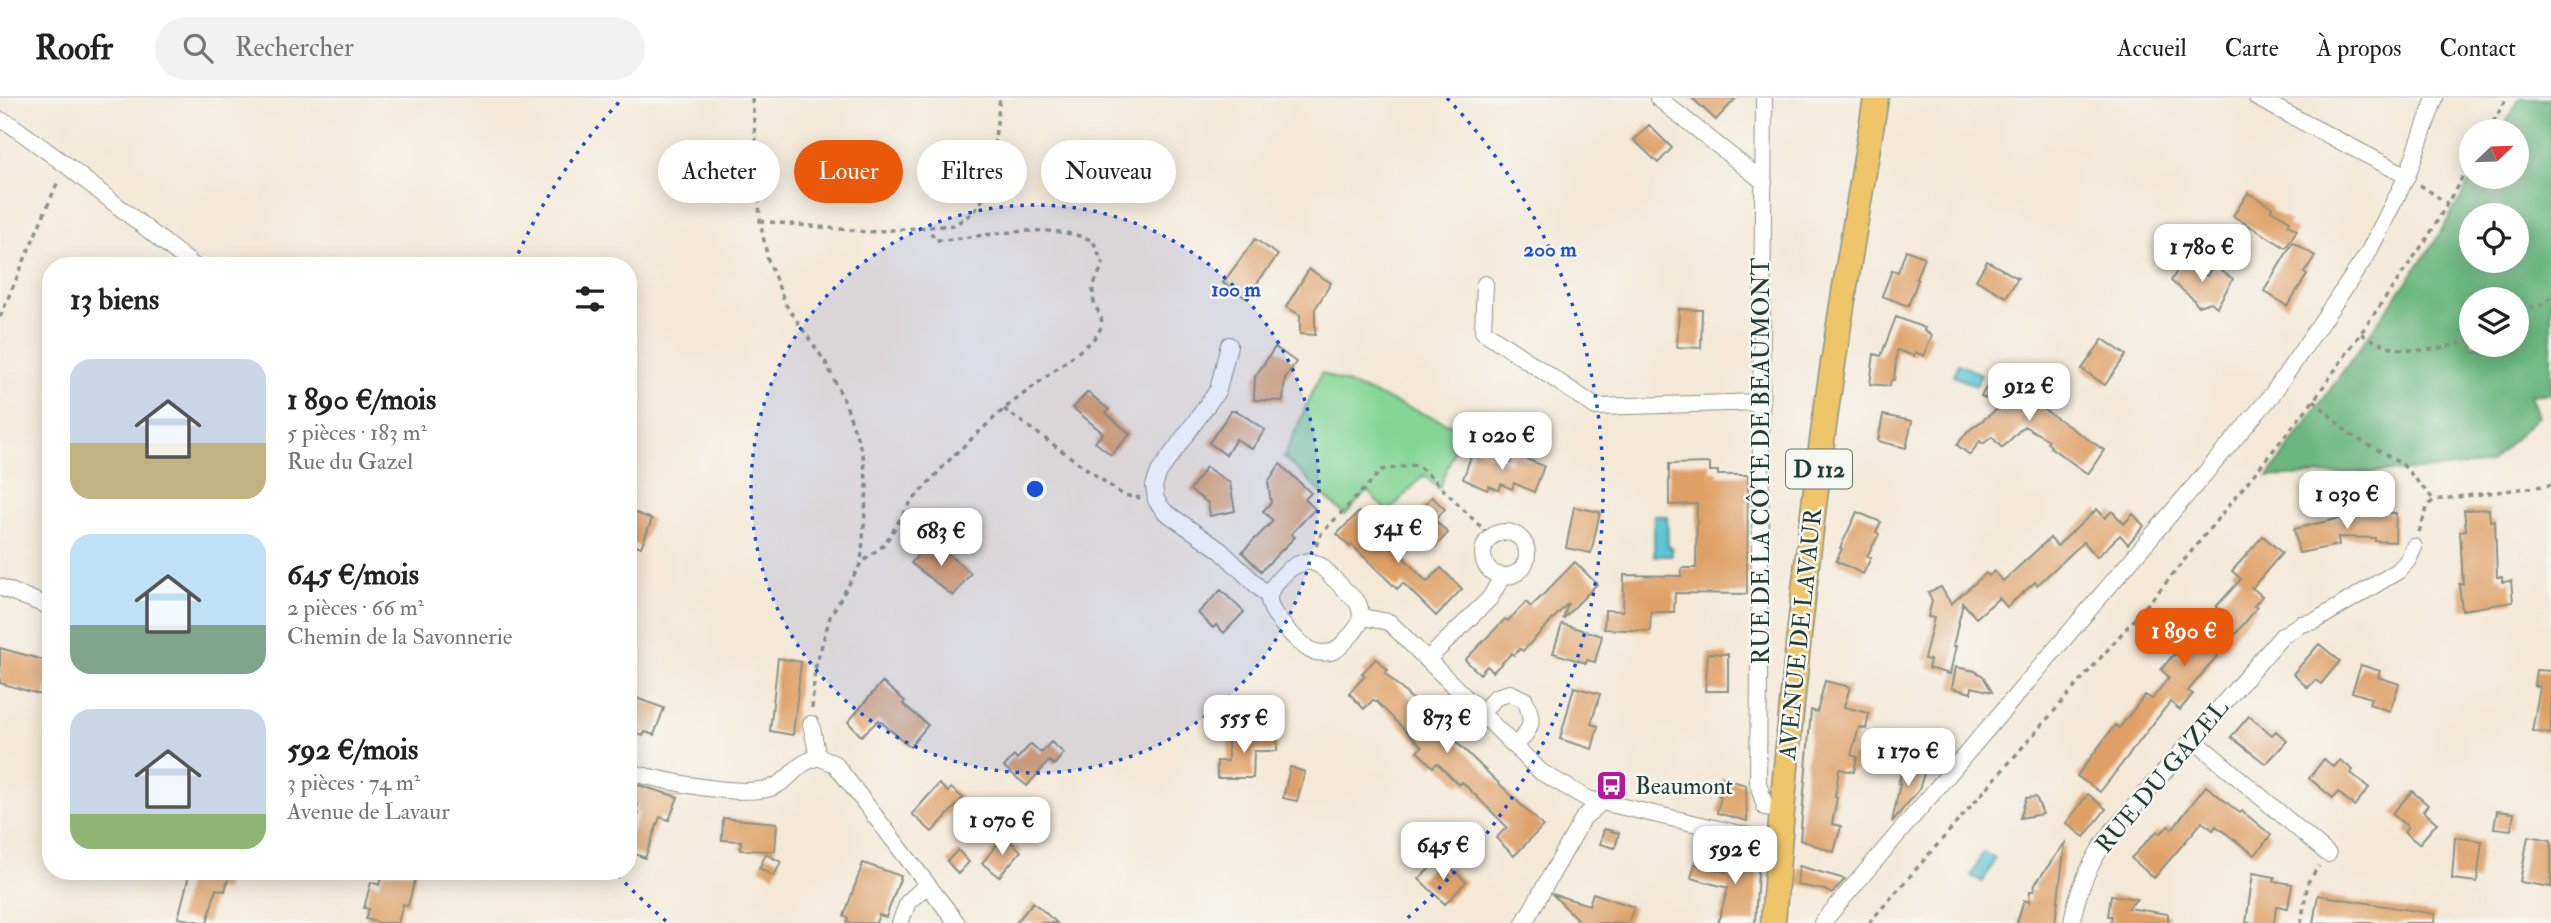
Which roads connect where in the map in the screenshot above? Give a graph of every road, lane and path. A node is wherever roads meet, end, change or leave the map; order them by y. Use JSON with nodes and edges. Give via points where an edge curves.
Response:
{"nodes":[{"id":1,"x":752,"y":98,"type":"edge"},
{"id":2,"x":1000,"y":98,"type":"edge"},
{"id":3,"x":1658,"y":98,"type":"edge"},
{"id":4,"x":1764,"y":98,"type":"edge"},
{"id":5,"x":1876,"y":98,"type":"edge"},
{"id":6,"x":2257,"y":98,"type":"edge"},
{"id":7,"x":2435,"y":98,"type":"edge"},
{"id":8,"x":2507,"y":98,"type":"edge"},
{"id":9,"x":2495,"y":119,"type":"edge"},
{"id":10,"x":0,"y":120,"type":"edge"},
{"id":11,"x":66,"y":165,"type":"junction"},
{"id":12,"x":2407,"y":176,"type":"junction"},
{"id":13,"x":1763,"y":182,"type":"junction"},
{"id":14,"x":2459,"y":182,"type":"edge"},
{"id":15,"x":2447,"y":203,"type":"junction"},
{"id":16,"x":760,"y":221,"type":"junction"},
{"id":17,"x":929,"y":228,"type":"junction"},
{"id":18,"x":183,"y":257,"type":"edge"},
{"id":19,"x":1485,"y":284,"type":"dead end"},
{"id":20,"x":2551,"y":297,"type":"edge"},
{"id":21,"x":2529,"y":307,"type":"edge"},
{"id":22,"x":0,"y":317,"type":"edge"},
{"id":23,"x":2361,"y":334,"type":"junction"},
{"id":24,"x":2459,"y":343,"type":"edge"},
{"id":25,"x":1229,"y":345,"type":"dead end"},
{"id":26,"x":2314,"y":400,"type":"junction"},
{"id":27,"x":1762,"y":402,"type":"junction"},
{"id":28,"x":1004,"y":410,"type":"junction"},
{"id":29,"x":2551,"y":485,"type":"edge"},
{"id":30,"x":1156,"y":500,"type":"junction"},
{"id":31,"x":2434,"y":500,"type":"junction"},
{"id":32,"x":1491,"y":537,"type":"junction"},
{"id":33,"x":2414,"y":547,"type":"joint"},
{"id":34,"x":1310,"y":561,"type":"junction"},
{"id":35,"x":861,"y":563,"type":"junction"},
{"id":36,"x":1502,"y":576,"type":"junction"},
{"id":37,"x":0,"y":587,"type":"edge"},
{"id":38,"x":1269,"y":597,"type":"junction"},
{"id":39,"x":42,"y":603,"type":"edge"},
{"id":40,"x":1362,"y":617,"type":"junction"},
{"id":41,"x":1428,"y":659,"type":"junction"},
{"id":42,"x":1482,"y":712,"type":"junction"},
{"id":43,"x":811,"y":724,"type":"joint"},
{"id":44,"x":2194,"y":740,"type":"junction"},
{"id":45,"x":1515,"y":746,"type":"junction"},
{"id":46,"x":817,"y":757,"type":"junction"},
{"id":47,"x":637,"y":774,"type":"edge"},
{"id":48,"x":1602,"y":802,"type":"junction"},
{"id":49,"x":1781,"y":809,"type":"junction"},
{"id":50,"x":1779,"y":843,"type":"junction"},
{"id":51,"x":2328,"y":854,"type":"joint"},
{"id":52,"x":927,"y":885,"type":"junction"},
{"id":53,"x":900,"y":923,"type":"edge"},
{"id":54,"x":957,"y":923,"type":"edge"},
{"id":55,"x":1524,"y":923,"type":"edge"},
{"id":56,"x":1773,"y":923,"type":"edge"},
{"id":57,"x":1822,"y":923,"type":"edge"},
{"id":58,"x":1869,"y":923,"type":"edge"},
{"id":59,"x":2072,"y":923,"type":"edge"},
{"id":60,"x":2301,"y":923,"type":"edge"}],
"edges":[{"from":1,"to":16,"type":"path"},
{"from":2,"to":17,"type":"path","via":[[983,199],[974,212],[954,225]]},
{"from":3,"to":13,"type":"street"},
{"from":4,"to":13,"type":"street","name":"RUE DE LA CÔTE DE BEAUMONT"},
{"from":5,"to":49,"type":"main road","name":"AVENUE DE LAVAUR","number":"D 112","via":[[1824,431]]},
{"from":6,"to":12,"type":"street"},
{"from":7,"to":12,"type":"street"},
{"from":8,"to":9,"type":"path"},
{"from":10,"to":11,"type":"street"},
{"from":11,"to":18,"type":"street"},
{"from":11,"to":22,"type":"path"},
{"from":12,"to":15,"type":"path"},
{"from":12,"to":57,"type":"street","via":[[2367,255],[2271,396]]},
{"from":13,"to":27,"type":"street","name":"RUE DE LA CÔTE DE BEAUMONT"},
{"from":14,"to":15,"type":"path"},
{"from":15,"to":23,"type":"path"},
{"from":16,"to":17,"type":"path","via":[[868,232]]},
{"from":16,"to":35,"type":"path","via":[[768,260],[786,305],[826,363],[863,455],[867,487]]},
{"from":17,"to":28,"type":"path","via":[[936,240],[1067,232],[1093,241],[1103,264],[1093,288],[1101,330]]},
{"from":19,"to":27,"type":"street","via":[[1483,331],[1596,407]]},
{"from":20,"to":21,"type":"path","via":[[2537,309]]},
{"from":23,"to":24,"type":"path","via":[[2392,348],[2433,351]]},
{"from":23,"to":26,"type":"path"},
{"from":25,"to":30,"type":"street","via":[[1218,390],[1159,472]]},
{"from":26,"to":31,"type":"path","via":[[2349,434],[2402,464]]},
{"from":26,"to":58,"type":"path","via":[[2165,584]]},
{"from":27,"to":49,"type":"street","name":"RUE DE LA CÔTE DE BEAUMONT","via":[[1758,783],[1765,807]]},
{"from":28,"to":30,"type":"path","via":[[1124,495]]},
{"from":28,"to":35,"type":"path","via":[[954,454],[911,502],[884,545]]},
{"from":29,"to":31,"type":"path"},
{"from":30,"to":38,"type":"street","via":[[1164,511],[1220,550]]},
{"from":31,"to":33,"type":"path","via":[[2428,505]]},
{"from":32,"to":34,"type":"path","via":[[1415,465],[1382,470],[1321,534]]},
{"from":32,"to":36,"type":"street","via":[[1483,549],[1485,564]]},
{"from":32,"to":36,"type":"street","via":[[1511,533],[1527,548],[1522,569]]},
{"from":33,"to":44,"type":"street","name":"RUE DU GAZEL","via":[[2398,571],[2282,636]]},
{"from":34,"to":38,"type":"street","via":[[1286,572]]},
{"from":34,"to":40,"type":"street","via":[[1358,603]]},
{"from":35,"to":43,"type":"path","via":[[830,617],[815,669]]},
{"from":36,"to":41,"type":"street","via":[[1490,598]]},
{"from":37,"to":39,"type":"street"},
{"from":38,"to":40,"type":"street","via":[[1275,616],[1317,652],[1336,650],[1356,631]]},
{"from":40,"to":41,"type":"street","via":[[1389,622]]},
{"from":41,"to":42,"type":"street"},
{"from":42,"to":45,"type":"street"},
{"from":42,"to":45,"type":"street","via":[[1496,697],[1510,693],[1525,700],[1532,716],[1529,732]]},
{"from":43,"to":46,"type":"street"},
{"from":44,"to":51,"type":"street"},
{"from":44,"to":59,"type":"street","name":"RUE DU GAZEL","via":[[2094,857],[2080,887]]},
{"from":45,"to":48,"type":"street","via":[[1541,772]]},
{"from":46,"to":47,"type":"street","via":[[770,788],[713,789]]},
{"from":46,"to":52,"type":"street","via":[[835,764]]},
{"from":48,"to":50,"type":"street"},
{"from":48,"to":55,"type":"street","via":[[1584,817]]},
{"from":49,"to":50,"type":"main road","name":"AVENUE DE LAVAUR","number":"D 112"},
{"from":50,"to":56,"type":"main road","name":"AVENUE DE LAVAUR","number":"D 112"},
{"from":51,"to":60,"type":"path","via":[[2308,882]]},
{"from":52,"to":53,"type":"street","via":[[908,902]]},
{"from":52,"to":54,"type":"street"}]}
